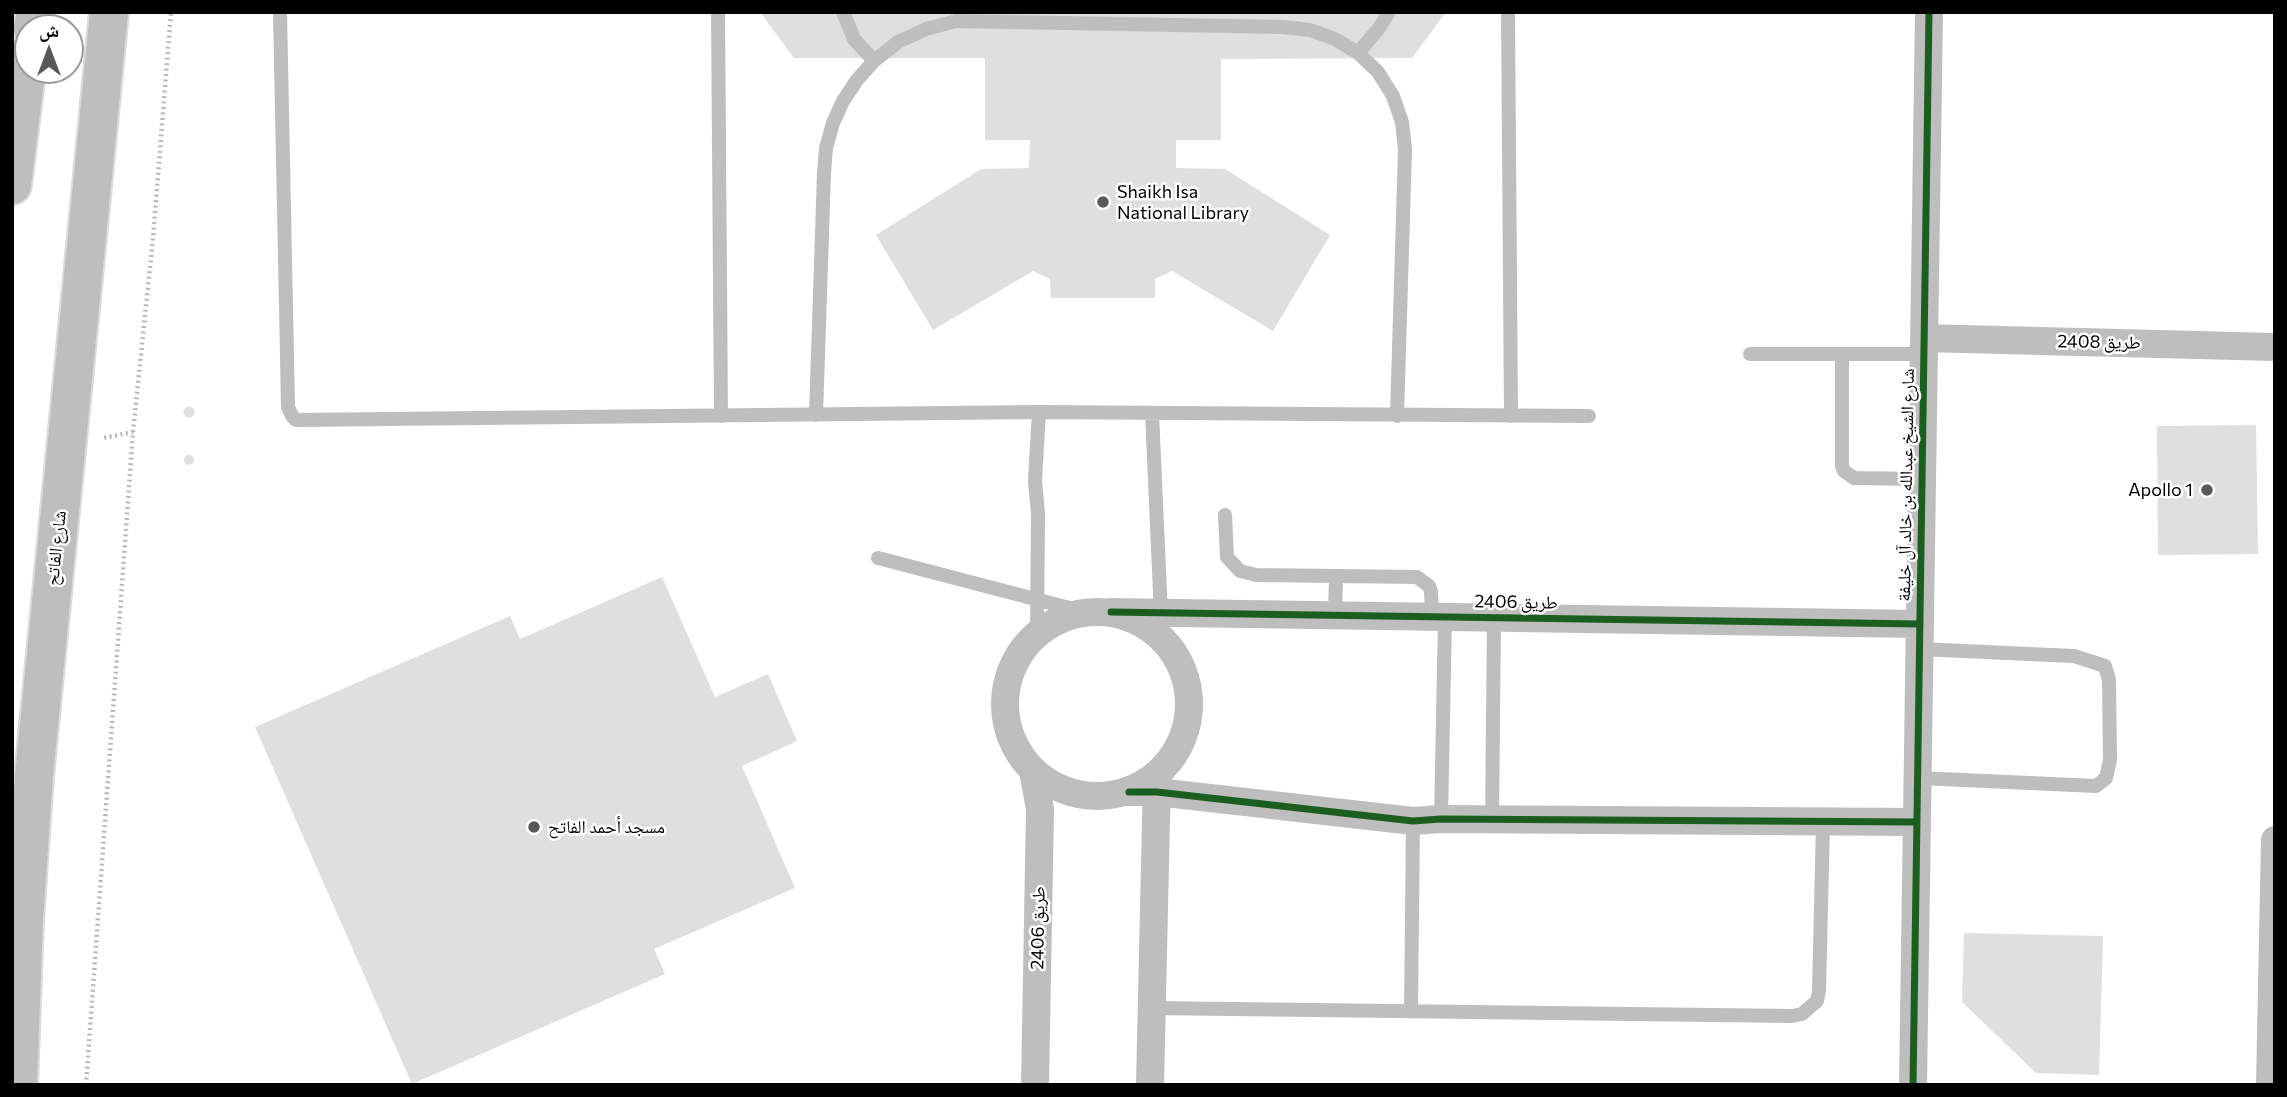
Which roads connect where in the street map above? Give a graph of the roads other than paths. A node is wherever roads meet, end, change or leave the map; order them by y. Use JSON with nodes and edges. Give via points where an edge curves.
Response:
{"nodes":[{"id":1,"x":109,"y":12,"type":"edge"},
{"id":2,"x":280,"y":12,"type":"edge"},
{"id":3,"x":718,"y":12,"type":"edge"},
{"id":4,"x":843,"y":12,"type":"edge"},
{"id":5,"x":1389,"y":12,"type":"edge"},
{"id":6,"x":1508,"y":12,"type":"edge"},
{"id":7,"x":1928,"y":12,"type":"edge"},
{"id":8,"x":1358,"y":53,"type":"junction"},
{"id":9,"x":874,"y":61,"type":"junction"},
{"id":10,"x":25,"y":84,"type":"edge"},
{"id":11,"x":12,"y":185,"type":"edge"},
{"id":12,"x":1924,"y":346,"type":"junction"},
{"id":13,"x":2275,"y":347,"type":"edge"},
{"id":14,"x":1750,"y":354,"type":"dead end"},
{"id":15,"x":1842,"y":354,"type":"junction"},
{"id":16,"x":1038,"y":412,"type":"junction"},
{"id":17,"x":1152,"y":413,"type":"junction"},
{"id":18,"x":816,"y":415,"type":"junction"},
{"id":19,"x":721,"y":416,"type":"junction"},
{"id":20,"x":1397,"y":416,"type":"junction"},
{"id":21,"x":1511,"y":416,"type":"junction"},
{"id":22,"x":1590,"y":416,"type":"dead end"},
{"id":23,"x":1922,"y":479,"type":"junction"},
{"id":24,"x":1225,"y":516,"type":"dead end"},
{"id":25,"x":878,"y":558,"type":"dead end"},
{"id":26,"x":1336,"y":576,"type":"junction"},
{"id":27,"x":1037,"y":600,"type":"junction"},
{"id":28,"x":1098,"y":612,"type":"junction"},
{"id":29,"x":1335,"y":615,"type":"junction"},
{"id":30,"x":1438,"y":617,"type":"junction"},
{"id":31,"x":1494,"y":618,"type":"junction"},
{"id":32,"x":1162,"y":625,"type":"junction"},
{"id":33,"x":1037,"y":634,"type":"junction"},
{"id":34,"x":1920,"y":637,"type":"junction"},
{"id":35,"x":1033,"y":771,"type":"junction"},
{"id":36,"x":1918,"y":778,"type":"junction"},
{"id":37,"x":1157,"y":784,"type":"junction"},
{"id":38,"x":1441,"y":820,"type":"junction"},
{"id":39,"x":1492,"y":820,"type":"junction"},
{"id":40,"x":1413,"y":821,"type":"junction"},
{"id":41,"x":1916,"y":822,"type":"junction"},
{"id":42,"x":1823,"y":823,"type":"junction"},
{"id":43,"x":2275,"y":840,"type":"edge"},
{"id":44,"x":2274,"y":908,"type":"edge"},
{"id":45,"x":1152,"y":1007,"type":"junction"},
{"id":46,"x":1411,"y":1010,"type":"junction"},
{"id":47,"x":18,"y":1085,"type":"edge"},
{"id":48,"x":1035,"y":1085,"type":"edge"},
{"id":49,"x":1150,"y":1085,"type":"edge"},
{"id":50,"x":1913,"y":1085,"type":"edge"},
{"id":51,"x":2270,"y":1085,"type":"edge"}],
"edges":[{"from":1,"to":47,"type":"main road","name":"شارع الفاتح","via":[[34,776]]},
{"from":2,"to":19,"type":"lane","via":[[288,407],[296,420]]},
{"from":3,"to":19,"type":"lane"},
{"from":4,"to":9,"type":"lane","via":[[854,39]]},
{"from":5,"to":8,"type":"lane"},
{"from":6,"to":21,"type":"lane"},
{"from":7,"to":12,"type":"street","name":"شارع الشيخ عبدالله بن خالد آل خليفة"},
{"from":8,"to":9,"type":"lane","via":[[1310,30],[1283,27],[956,21],[898,42]]},
{"from":8,"to":20,"type":"lane","via":[[1378,72],[1393,96],[1405,149]]},
{"from":9,"to":18,"type":"lane","via":[[843,101],[826,148]]},
{"from":10,"to":11,"type":"main road"},
{"from":12,"to":13,"type":"street","name":"طريق 2408"},
{"from":12,"to":15,"type":"lane"},
{"from":12,"to":23,"type":"street","name":"شارع الشيخ عبدالله بن خالد آل خليفة"},
{"from":14,"to":15,"type":"lane"},
{"from":15,"to":23,"type":"lane","via":[[1844,471],[1854,478]]},
{"from":16,"to":17,"type":"lane"},
{"from":16,"to":18,"type":"lane"},
{"from":16,"to":27,"type":"lane"},
{"from":17,"to":20,"type":"lane"},
{"from":17,"to":32,"type":"lane"},
{"from":18,"to":19,"type":"lane"},
{"from":20,"to":21,"type":"lane"},
{"from":21,"to":22,"type":"lane"},
{"from":23,"to":34,"type":"street","name":"شارع الشيخ عبدالله بن خالد آل خليفة"},
{"from":24,"to":26,"type":"lane","via":[[1227,557],[1240,571]]},
{"from":25,"to":27,"type":"lane"},
{"from":26,"to":29,"type":"lane"},
{"from":26,"to":30,"type":"lane","via":[[1417,578],[1431,591]]},
{"from":27,"to":28,"type":"lane"},
{"from":27,"to":33,"type":"lane"},
{"from":28,"to":32,"type":"street"},
{"from":28,"to":33,"type":"street","via":[[1059,619]]},
{"from":29,"to":30,"type":"street","name":"طريق 2406"},
{"from":29,"to":32,"type":"street","name":"طريق 2406"},
{"from":30,"to":31,"type":"street","name":"طريق 2406"},
{"from":30,"to":38,"type":"lane"},
{"from":31,"to":34,"type":"street","name":"طريق 2406"},
{"from":31,"to":39,"type":"lane"},
{"from":32,"to":37,"type":"street","via":[[1188,682],[1191,708],[1186,733]]},
{"from":33,"to":35,"type":"street","via":[[1017,657],[1006,686],[1005,717],[1014,747]]},
{"from":34,"to":36,"type":"street","name":"شارع الشيخ عبدالله بن خالد آل خليفة"},
{"from":34,"to":36,"type":"lane","via":[[2074,656],[2105,666],[2110,760],[2106,778],[2096,786]]},
{"from":35,"to":37,"type":"street","via":[[1054,787],[1078,795],[1104,797]]},
{"from":35,"to":48,"type":"street","name":"طريق 2406","via":[[1040,808]]},
{"from":36,"to":41,"type":"street","name":"شارع الشيخ عبدالله بن خالد آل خليفة"},
{"from":37,"to":40,"type":"street"},
{"from":37,"to":45,"type":"street"},
{"from":38,"to":39,"type":"street"},
{"from":38,"to":40,"type":"street"},
{"from":39,"to":42,"type":"street"},
{"from":40,"to":46,"type":"lane"},
{"from":41,"to":42,"type":"street"},
{"from":41,"to":50,"type":"street","name":"شارع الشيخ عبدالله بن خالد آل خليفة"},
{"from":42,"to":46,"type":"lane","via":[[1819,991],[1816,1001],[1801,1014]]},
{"from":43,"to":44,"type":"street"},
{"from":44,"to":51,"type":"street"},
{"from":45,"to":46,"type":"lane"},
{"from":45,"to":49,"type":"street"}]}
